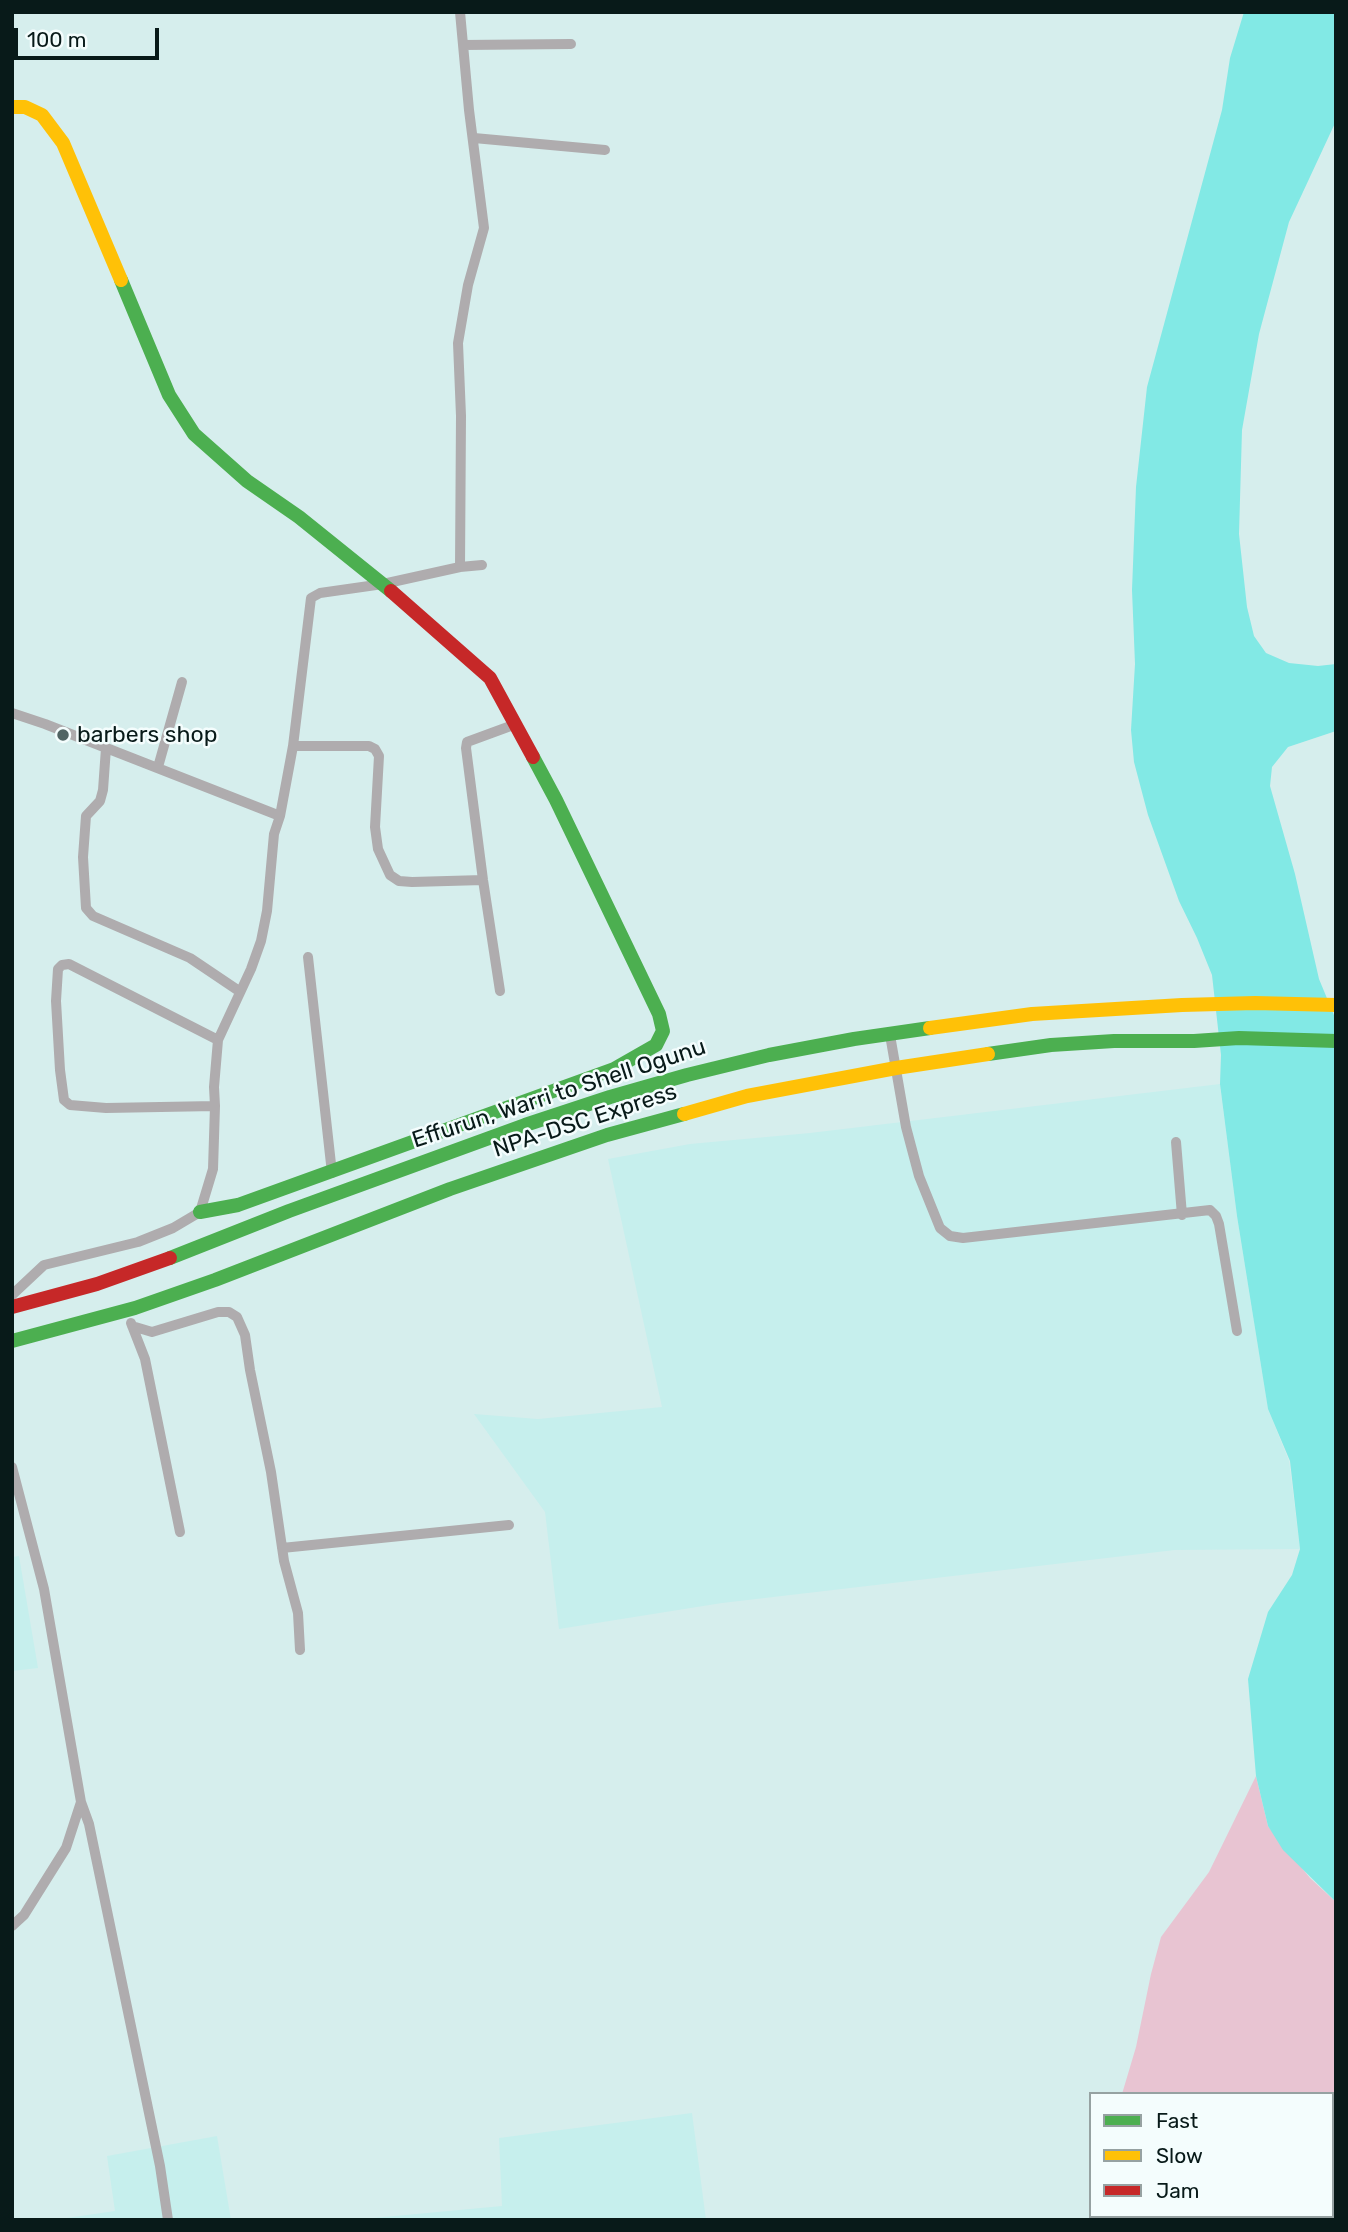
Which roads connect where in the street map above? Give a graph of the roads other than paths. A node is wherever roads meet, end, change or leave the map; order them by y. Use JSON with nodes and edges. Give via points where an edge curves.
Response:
{"nodes":[{"id":1,"x":460,"y":12,"type":"edge"},
{"id":2,"x":571,"y":44,"type":"dead end"},
{"id":3,"x":463,"y":45,"type":"junction"},
{"id":4,"x":12,"y":107,"type":"edge"},
{"id":5,"x":474,"y":138,"type":"junction"},
{"id":6,"x":605,"y":150,"type":"dead end"},
{"id":7,"x":482,"y":565,"type":"dead end"},
{"id":8,"x":460,"y":567,"type":"junction"},
{"id":9,"x":383,"y":584,"type":"junction"},
{"id":10,"x":182,"y":682,"type":"dead end"},
{"id":11,"x":12,"y":713,"type":"edge"},
{"id":12,"x":516,"y":724,"type":"junction"},
{"id":13,"x":293,"y":746,"type":"junction"},
{"id":14,"x":106,"y":748,"type":"junction"},
{"id":15,"x":158,"y":767,"type":"junction"},
{"id":16,"x":280,"y":816,"type":"junction"},
{"id":17,"x":483,"y":880,"type":"junction"},
{"id":18,"x":308,"y":957,"type":"dead end"},
{"id":19,"x":239,"y":991,"type":"junction"},
{"id":20,"x":499,"y":991,"type":"dead end"},
{"id":21,"x":1331,"y":1005,"type":"edge"},
{"id":22,"x":890,"y":1035,"type":"junction"},
{"id":23,"x":218,"y":1040,"type":"junction"},
{"id":24,"x":1336,"y":1041,"type":"edge"},
{"id":25,"x":896,"y":1068,"type":"junction"},
{"id":26,"x":215,"y":1105,"type":"junction"},
{"id":27,"x":1176,"y":1142,"type":"dead end"},
{"id":28,"x":332,"y":1172,"type":"junction"},
{"id":29,"x":200,"y":1212,"type":"junction"},
{"id":30,"x":1182,"y":1215,"type":"junction"},
{"id":31,"x":12,"y":1295,"type":"edge"},
{"id":32,"x":12,"y":1307,"type":"edge"},
{"id":33,"x":125,"y":1311,"type":"junction"},
{"id":34,"x":132,"y":1326,"type":"junction"},
{"id":35,"x":1237,"y":1331,"type":"dead end"},
{"id":36,"x":12,"y":1341,"type":"edge"},
{"id":37,"x":12,"y":1468,"type":"edge"},
{"id":38,"x":509,"y":1525,"type":"dead end"},
{"id":39,"x":180,"y":1532,"type":"dead end"},
{"id":40,"x":282,"y":1548,"type":"junction"},
{"id":41,"x":300,"y":1650,"type":"dead end"},
{"id":42,"x":81,"y":1802,"type":"junction"},
{"id":43,"x":12,"y":1926,"type":"edge"},
{"id":44,"x":167,"y":2220,"type":"edge"}],
"edges":[{"from":1,"to":3,"type":"street"},
{"from":2,"to":3,"type":"street"},
{"from":3,"to":5,"type":"street"},
{"from":4,"to":9,"type":"main road","via":[[42,115],[62,143],[169,395],[194,434],[247,481]]},
{"from":5,"to":6,"type":"street"},
{"from":5,"to":8,"type":"street","via":[[484,228],[458,343]]},
{"from":7,"to":8,"type":"street"},
{"from":8,"to":9,"type":"street"},
{"from":9,"to":12,"type":"main road","via":[[490,678]]},
{"from":9,"to":13,"type":"street","via":[[312,598]]},
{"from":10,"to":15,"type":"street"},
{"from":11,"to":14,"type":"street"},
{"from":12,"to":17,"type":"street","via":[[467,742]]},
{"from":12,"to":28,"type":"main road","via":[[654,1003],[663,1031],[656,1045],[614,1069]]},
{"from":13,"to":16,"type":"street"},
{"from":13,"to":17,"type":"street","via":[[375,748],[379,756],[375,827],[378,849],[390,875],[399,881]]},
{"from":14,"to":15,"type":"street"},
{"from":14,"to":19,"type":"street","via":[[100,801],[86,816],[86,908],[190,958]]},
{"from":15,"to":16,"type":"street"},
{"from":16,"to":19,"type":"street","via":[[261,941]]},
{"from":17,"to":20,"type":"street"},
{"from":18,"to":28,"type":"street"},
{"from":19,"to":23,"type":"street"},
{"from":21,"to":22,"type":"main road","name":"Effurun, Warri to Shell Ogunu","via":[[1182,1005],[1032,1014]]},
{"from":22,"to":25,"type":"street"},
{"from":22,"to":32,"type":"main road","name":"Effurun, Warri to Shell Ogunu","via":[[769,1055],[610,1097],[423,1161],[110,1280]]},
{"from":23,"to":26,"type":"street"},
{"from":23,"to":26,"type":"street","via":[[69,964],[58,969],[55,1001],[64,1100],[70,1105],[106,1108]]},
{"from":24,"to":25,"type":"main road","name":"NPA-DSC Express","via":[[1114,1041],[1051,1045]]},
{"from":25,"to":30,"type":"street","via":[[919,1176],[940,1228],[950,1236]]},
{"from":25,"to":33,"type":"main road","name":"NPA-DSC Express","via":[[747,1096],[607,1135]]},
{"from":26,"to":29,"type":"street","via":[[213,1169]]},
{"from":27,"to":30,"type":"street"},
{"from":28,"to":29,"type":"main road","via":[[238,1205]]},
{"from":29,"to":31,"type":"street","via":[[138,1242],[44,1265]]},
{"from":30,"to":35,"type":"street","via":[[1210,1210],[1216,1216]]},
{"from":33,"to":34,"type":"street"},
{"from":33,"to":36,"type":"main road","name":"NPA-DSC Express"},
{"from":34,"to":39,"type":"street","via":[[145,1359]]},
{"from":34,"to":40,"type":"street","via":[[152,1332],[218,1312],[237,1317],[245,1335]]},
{"from":37,"to":42,"type":"street","via":[[44,1590]]},
{"from":38,"to":40,"type":"street"},
{"from":40,"to":41,"type":"street","via":[[298,1614]]},
{"from":42,"to":43,"type":"street","via":[[66,1848],[24,1915]]},
{"from":42,"to":44,"type":"street","via":[[160,2166]]}]}
